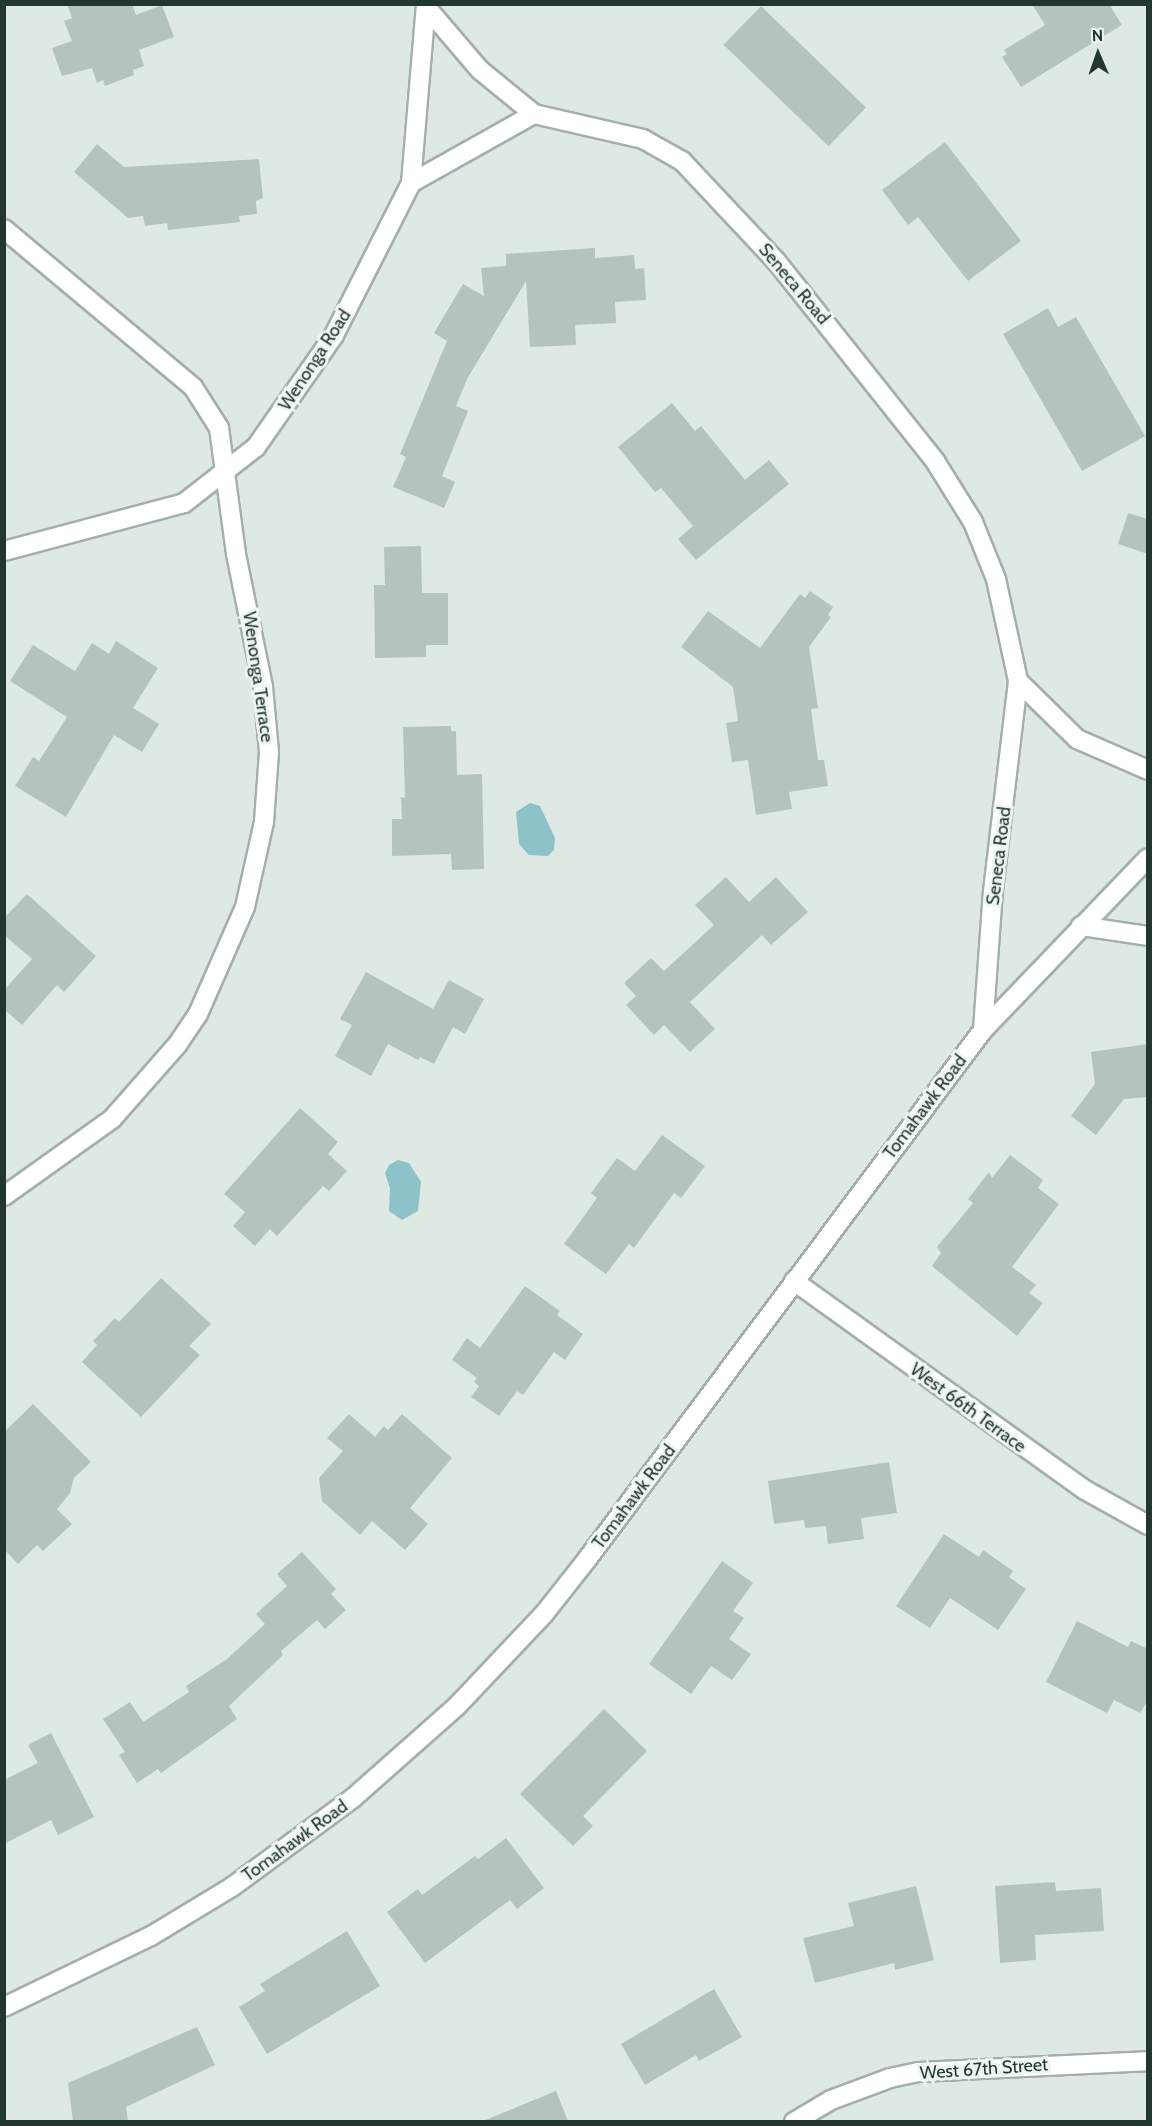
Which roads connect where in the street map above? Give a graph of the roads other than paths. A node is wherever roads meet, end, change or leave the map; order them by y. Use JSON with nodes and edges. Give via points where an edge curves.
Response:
{"nodes":[{"id":1,"x":427,"y":6,"type":"edge"},
{"id":2,"x":534,"y":114,"type":"junction"},
{"id":3,"x":411,"y":183,"type":"junction"},
{"id":4,"x":4,"y":229,"type":"edge"},
{"id":5,"x":225,"y":471,"type":"junction"},
{"id":6,"x":4,"y":551,"type":"edge"},
{"id":7,"x":1018,"y":681,"type":"junction"},
{"id":8,"x":1148,"y":770,"type":"edge"},
{"id":9,"x":1148,"y":858,"type":"edge"},
{"id":10,"x":1081,"y":926,"type":"junction"},
{"id":11,"x":1148,"y":936,"type":"edge"},
{"id":12,"x":983,"y":1030,"type":"junction"},
{"id":13,"x":4,"y":1196,"type":"edge"},
{"id":14,"x":794,"y":1281,"type":"junction"},
{"id":15,"x":1148,"y":1526,"type":"edge"},
{"id":16,"x":4,"y":2007,"type":"edge"},
{"id":17,"x":1148,"y":2061,"type":"edge"},
{"id":18,"x":794,"y":2121,"type":"edge"}],
"edges":[{"from":1,"to":2,"type":"street","via":[[480,70]]},
{"from":1,"to":3,"type":"street","name":"Wenonga Road"},
{"from":2,"to":3,"type":"street"},
{"from":2,"to":7,"type":"street","name":"Seneca Road","via":[[643,139],[682,161],[776,261],[936,461],[973,522],[996,579]]},
{"from":3,"to":5,"type":"street","name":"Wenonga Road","via":[[391,230],[313,369],[256,447]]},
{"from":4,"to":5,"type":"street","name":"Wenonga Terrace","via":[[193,387],[219,428]]},
{"from":5,"to":6,"type":"street","name":"Wenonga Road","via":[[184,503]]},
{"from":5,"to":13,"type":"street","name":"Wenonga Terrace","via":[[236,554],[263,687],[269,752],[264,822],[245,907],[217,978],[177,1045],[112,1119]]},
{"from":7,"to":8,"type":"street","via":[[1077,739]]},
{"from":7,"to":12,"type":"street","name":"Seneca Road","via":[[993,891]]},
{"from":9,"to":10,"type":"street","name":"Tomahawk Road"},
{"from":10,"to":11,"type":"street"},
{"from":10,"to":12,"type":"street","name":"Tomahawk Road"},
{"from":12,"to":14,"type":"street","name":"Tomahawk Road"},
{"from":14,"to":15,"type":"street","name":"West 66th Terrace","via":[[1067,1478]]},
{"from":14,"to":16,"type":"street","name":"Tomahawk Road","via":[[582,1567],[544,1614],[456,1707],[353,1798],[232,1887],[151,1936]]},
{"from":17,"to":18,"type":"street","name":"West 67th Street","via":[[918,2072],[831,2100]]}]}
